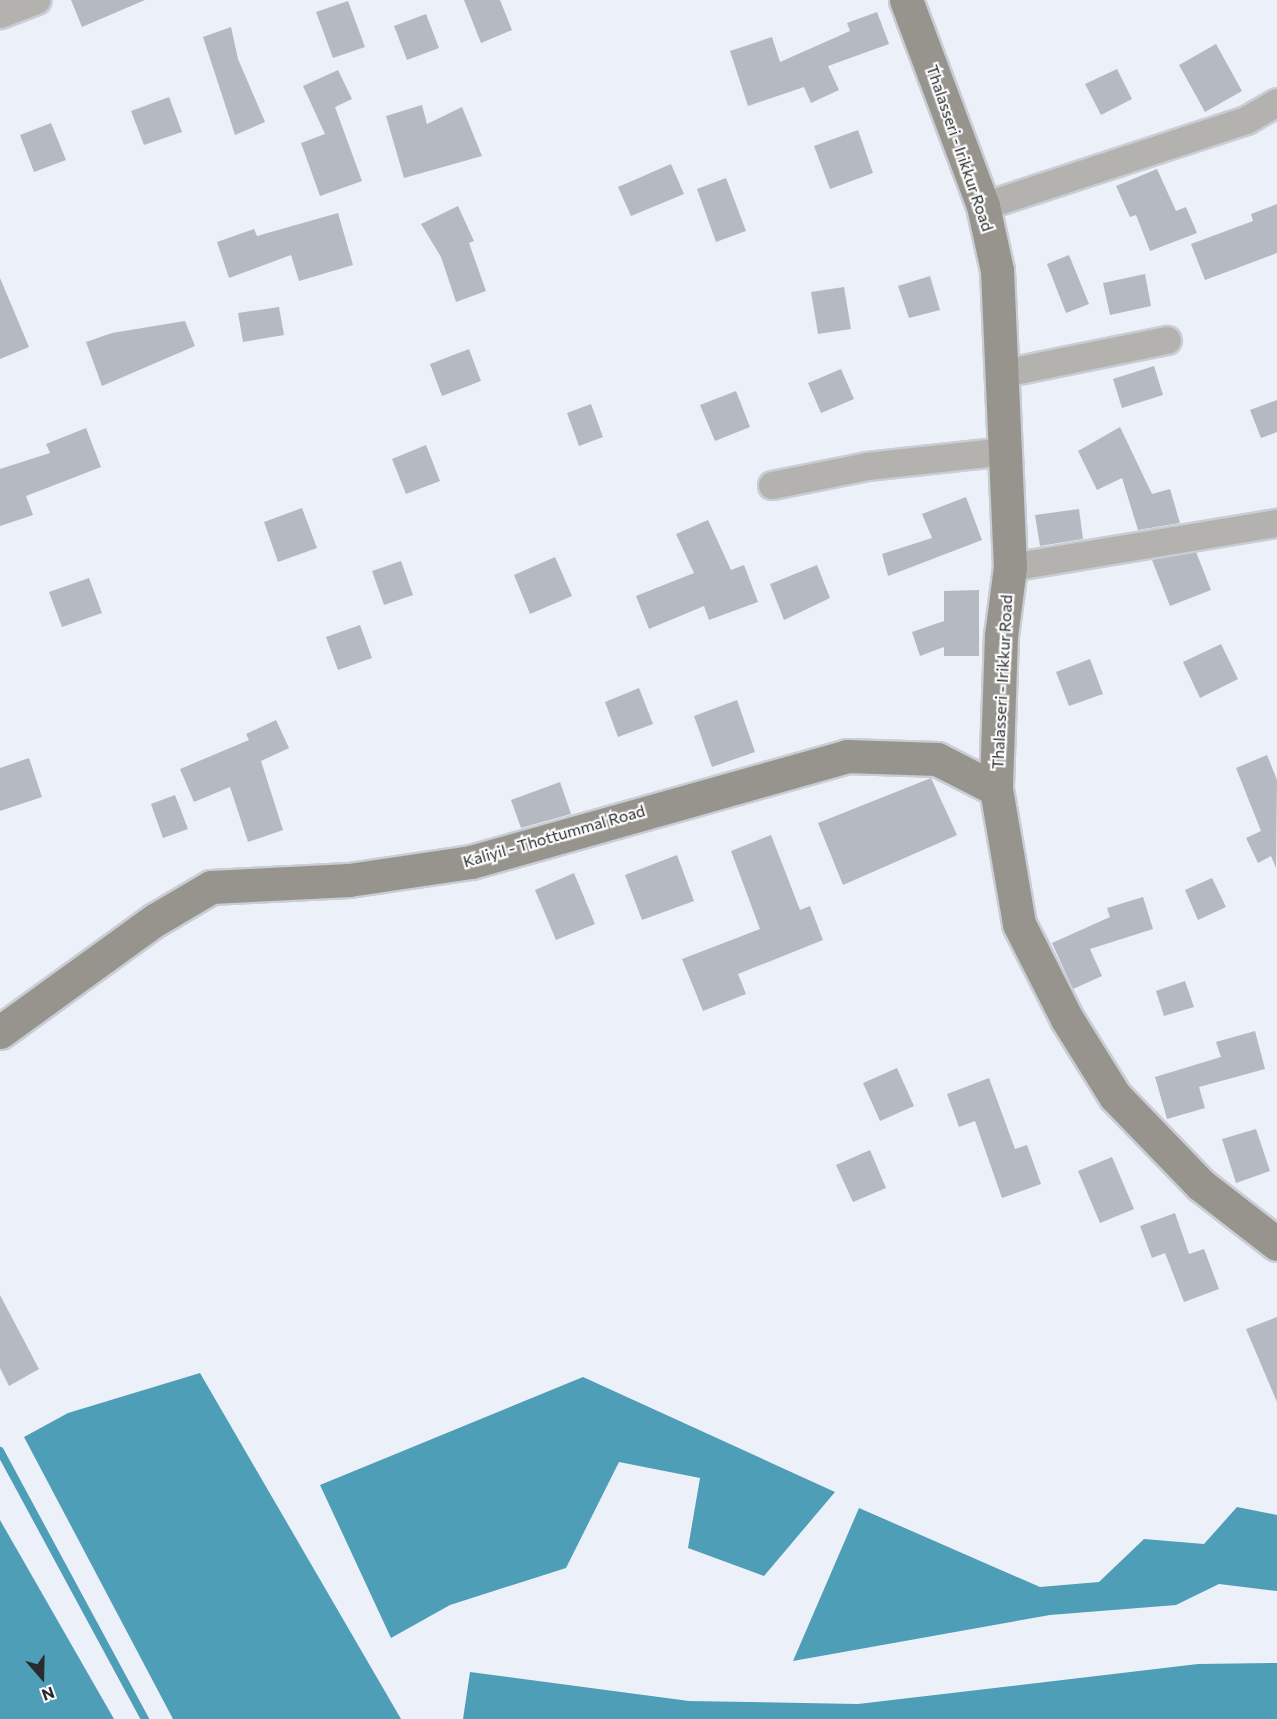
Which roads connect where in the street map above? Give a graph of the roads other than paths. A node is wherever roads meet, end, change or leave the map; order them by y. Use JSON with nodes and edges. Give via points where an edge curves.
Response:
{"nodes":[{"id":1,"x":36,"y":0,"type":"edge"},
{"id":2,"x":906,"y":0,"type":"edge"},
{"id":3,"x":0,"y":14,"type":"edge"},
{"id":4,"x":1277,"y":102,"type":"edge"},
{"id":5,"x":983,"y":206,"type":"junction"},
{"id":6,"x":1167,"y":340,"type":"dead end"},
{"id":7,"x":1003,"y":373,"type":"junction"},
{"id":8,"x":1005,"y":451,"type":"junction"},
{"id":9,"x":772,"y":485,"type":"dead end"},
{"id":10,"x":1277,"y":524,"type":"edge"},
{"id":11,"x":1010,"y":567,"type":"junction"},
{"id":12,"x":996,"y":789,"type":"junction"},
{"id":13,"x":0,"y":1032,"type":"edge"},
{"id":14,"x":1277,"y":1244,"type":"edge"}],
"edges":[{"from":1,"to":3,"type":"street"},
{"from":2,"to":5,"type":"main road","name":"Thalasseri - Irikkur Road"},
{"from":4,"to":5,"type":"street","via":[[1246,120]]},
{"from":5,"to":7,"type":"main road","name":"Thalasseri - Irikkur Road","via":[[997,270]]},
{"from":6,"to":7,"type":"street"},
{"from":7,"to":8,"type":"main road","name":"Thalasseri - Irikkur Road"},
{"from":8,"to":9,"type":"street","via":[[867,466]]},
{"from":8,"to":11,"type":"main road","name":"Thalasseri - Irikkur Road"},
{"from":10,"to":11,"type":"street"},
{"from":11,"to":12,"type":"main road","name":"Thalasseri - Irikkur Road","via":[[1001,635]]},
{"from":12,"to":13,"type":"main road","name":"Kaliyil - Thottummal Road","via":[[937,759],[847,756],[471,862],[349,880],[211,887],[146,926]]},
{"from":12,"to":14,"type":"main road","name":"Thalasseri - Irikkur Road","via":[[1018,924],[1073,1029],[1115,1096],[1201,1185]]}]}
